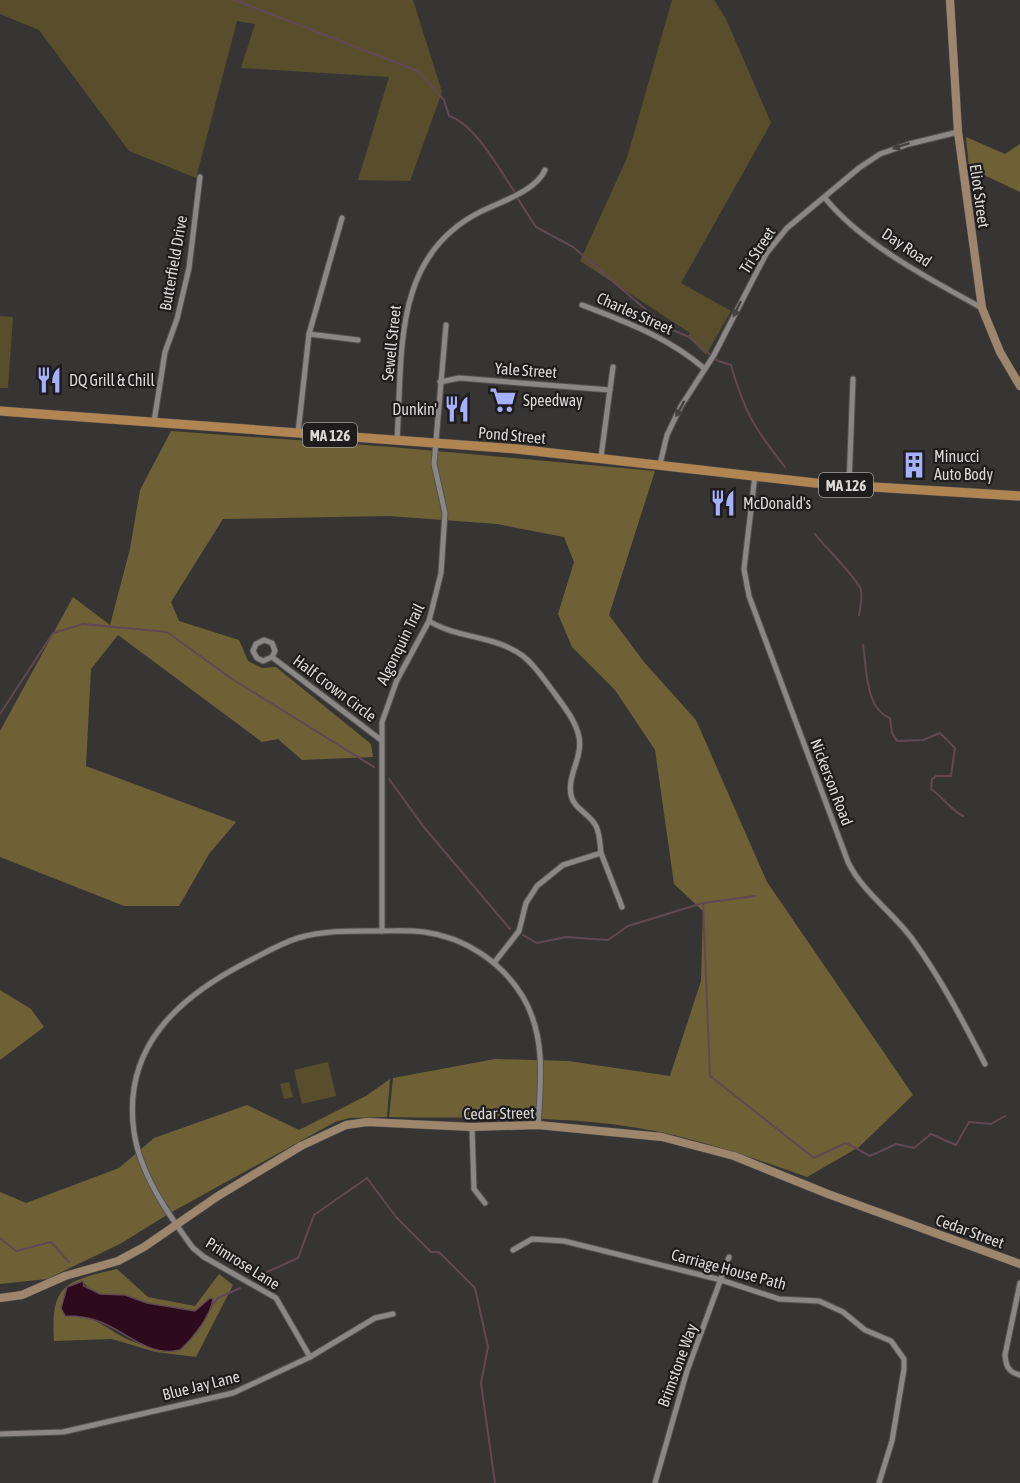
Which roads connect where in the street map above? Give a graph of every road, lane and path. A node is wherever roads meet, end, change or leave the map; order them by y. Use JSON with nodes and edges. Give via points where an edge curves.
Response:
{"nodes":[{"id":1,"x":950,"y":0,"type":"edge"},
{"id":2,"x":958,"y":132,"type":"junction"},
{"id":3,"x":545,"y":170,"type":"dead end"},
{"id":4,"x":200,"y":177,"type":"dead end"},
{"id":5,"x":825,"y":198,"type":"junction"},
{"id":6,"x":342,"y":218,"type":"dead end"},
{"id":7,"x":582,"y":305,"type":"dead end"},
{"id":8,"x":982,"y":308,"type":"junction"},
{"id":9,"x":446,"y":325,"type":"dead end"},
{"id":10,"x":309,"y":334,"type":"junction"},
{"id":11,"x":358,"y":340,"type":"dead end"},
{"id":12,"x":614,"y":367,"type":"dead end"},
{"id":13,"x":705,"y":369,"type":"junction"},
{"id":14,"x":853,"y":379,"type":"dead end"},
{"id":15,"x":440,"y":382,"type":"junction"},
{"id":16,"x":1020,"y":386,"type":"edge"},
{"id":17,"x":610,"y":390,"type":"junction"},
{"id":18,"x":0,"y":411,"type":"edge"},
{"id":19,"x":154,"y":422,"type":"junction"},
{"id":20,"x":298,"y":433,"type":"junction"},
{"id":21,"x":397,"y":440,"type":"junction"},
{"id":22,"x":435,"y":443,"type":"junction"},
{"id":23,"x":601,"y":457,"type":"junction"},
{"id":24,"x":660,"y":464,"type":"junction"},
{"id":25,"x":755,"y":475,"type":"junction"},
{"id":26,"x":849,"y":486,"type":"junction"},
{"id":27,"x":1020,"y":496,"type":"edge"},
{"id":28,"x":429,"y":621,"type":"junction"},
{"id":29,"x":272,"y":657,"type":"junction"},
{"id":30,"x":381,"y":740,"type":"junction"},
{"id":31,"x":601,"y":853,"type":"junction"},
{"id":32,"x":622,"y":907,"type":"dead end"},
{"id":33,"x":382,"y":931,"type":"junction"},
{"id":34,"x":494,"y":963,"type":"junction"},
{"id":35,"x":985,"y":1064,"type":"dead end"},
{"id":36,"x":538,"y":1125,"type":"junction"},
{"id":37,"x":472,"y":1127,"type":"junction"},
{"id":38,"x":485,"y":1203,"type":"dead end"},
{"id":39,"x":176,"y":1224,"type":"junction"},
{"id":40,"x":513,"y":1250,"type":"dead end"},
{"id":41,"x":729,"y":1257,"type":"dead end"},
{"id":42,"x":1020,"y":1264,"type":"edge"},
{"id":43,"x":721,"y":1280,"type":"junction"},
{"id":44,"x":1020,"y":1283,"type":"edge"},
{"id":45,"x":0,"y":1298,"type":"edge"},
{"id":46,"x":393,"y":1314,"type":"dead end"},
{"id":47,"x":310,"y":1357,"type":"junction"},
{"id":48,"x":1020,"y":1375,"type":"edge"},
{"id":49,"x":0,"y":1434,"type":"edge"},
{"id":50,"x":655,"y":1483,"type":"edge"},
{"id":51,"x":879,"y":1483,"type":"edge"}],
"edges":[{"from":1,"to":2,"type":"street","name":"Eliot Street"},
{"from":2,"to":5,"type":"street","name":"Tri Street","one_way":true,"via":[[880,154]]},
{"from":2,"to":8,"type":"street","name":"Eliot Street"},
{"from":3,"to":21,"type":"street","name":"Sewell Street","via":[[527,188],[470,217],[430,251],[406,310]]},
{"from":4,"to":19,"type":"street","name":"Butterfield Drive","via":[[188,274],[163,359]]},
{"from":5,"to":8,"type":"street","name":"Day Road","via":[[844,219],[880,245]]},
{"from":5,"to":13,"type":"street","name":"Tri Street","one_way":true,"via":[[772,245]]},
{"from":6,"to":10,"type":"street"},
{"from":7,"to":13,"type":"street","name":"Charles Street","via":[[655,334]]},
{"from":8,"to":16,"type":"street","name":"Eliot Street","via":[[1000,352]]},
{"from":9,"to":15,"type":"street","name":"Algonquin Trail"},
{"from":10,"to":11,"type":"street"},
{"from":10,"to":20,"type":"street"},
{"from":12,"to":17,"type":"street"},
{"from":13,"to":24,"type":"street","name":"Tri Street","one_way":true,"via":[[672,425]]},
{"from":14,"to":26,"type":"street"},
{"from":15,"to":17,"type":"street","name":"Yale Street","via":[[459,378]]},
{"from":15,"to":22,"type":"street","name":"Algonquin Trail"},
{"from":17,"to":23,"type":"street"},
{"from":18,"to":19,"type":"main road","name":"Pond Street","number":"MA 126"},
{"from":19,"to":20,"type":"main road","name":"Pond Street","number":"MA 126"},
{"from":20,"to":21,"type":"main road","name":"Pond Street","number":"MA 126"},
{"from":21,"to":22,"type":"main road","name":"Pond Street","number":"MA 126"},
{"from":22,"to":23,"type":"main road","name":"Pond Street","number":"MA 126"},
{"from":22,"to":28,"type":"street","name":"Algonquin Trail","via":[[435,477],[445,513],[441,573]]},
{"from":23,"to":24,"type":"main road","name":"Pond Street","number":"MA 126"},
{"from":24,"to":25,"type":"main road","name":"Pond Street","number":"MA 126"},
{"from":25,"to":26,"type":"main road","name":"Pond Street","number":"MA 126"},
{"from":25,"to":35,"type":"street","name":"Nickerson Road","via":[[744,569],[748,596],[848,862],[859,881],[911,937],[930,965],[953,1000]]},
{"from":26,"to":27,"type":"main road","name":"Pond Street","number":"MA 126"},
{"from":28,"to":30,"type":"street","name":"Algonquin Trail","via":[[389,697]]},
{"from":28,"to":31,"type":"street","via":[[505,646],[538,670],[579,732],[580,749],[570,792],[574,804],[596,826]]},
{"from":29,"to":29,"type":"street","name":"Half Crown Circle","via":[[272,643],[264,640],[256,644],[257,658],[267,661]]},
{"from":29,"to":30,"type":"street","name":"Half Crown Circle"},
{"from":30,"to":33,"type":"street","name":"Algonquin Trail"},
{"from":31,"to":32,"type":"street"},
{"from":31,"to":34,"type":"street","via":[[563,865],[537,886],[526,903],[519,931]]},
{"from":33,"to":34,"type":"street","name":"Primrose Lane","via":[[425,932],[454,939]]},
{"from":33,"to":39,"type":"street","name":"Primrose Lane","via":[[326,932],[277,946],[199,989],[158,1030],[137,1081],[134,1132],[146,1172]]},
{"from":34,"to":36,"type":"street","name":"Primrose Lane","via":[[522,996],[537,1031]]},
{"from":36,"to":37,"type":"street","name":"Cedar Street"},
{"from":36,"to":42,"type":"street","name":"Cedar Street","via":[[662,1137],[712,1149]]},
{"from":37,"to":38,"type":"street","via":[[474,1189]]},
{"from":37,"to":39,"type":"street","name":"Cedar Street","via":[[376,1122],[346,1125],[301,1146]]},
{"from":39,"to":45,"type":"street","name":"Cedar Street","via":[[118,1261],[65,1276],[22,1295]]},
{"from":39,"to":47,"type":"street","name":"Primrose Lane","via":[[204,1257],[276,1298]]},
{"from":40,"to":43,"type":"street","name":"Carriage House Path","via":[[532,1239],[564,1241]]},
{"from":41,"to":43,"type":"street","name":"Brimstone Way"},
{"from":43,"to":50,"type":"street","name":"Brimstone Way","via":[[687,1371]]},
{"from":43,"to":51,"type":"street","name":"Carriage House Path","via":[[779,1299],[829,1304],[865,1330],[885,1336],[899,1350],[904,1359],[901,1395]]},
{"from":44,"to":48,"type":"street","via":[[1005,1355],[1006,1366]]},
{"from":46,"to":47,"type":"street","name":"Blue Jay Lane","via":[[375,1318]]},
{"from":47,"to":49,"type":"street","name":"Blue Jay Lane","via":[[233,1393],[63,1432]]}]}
